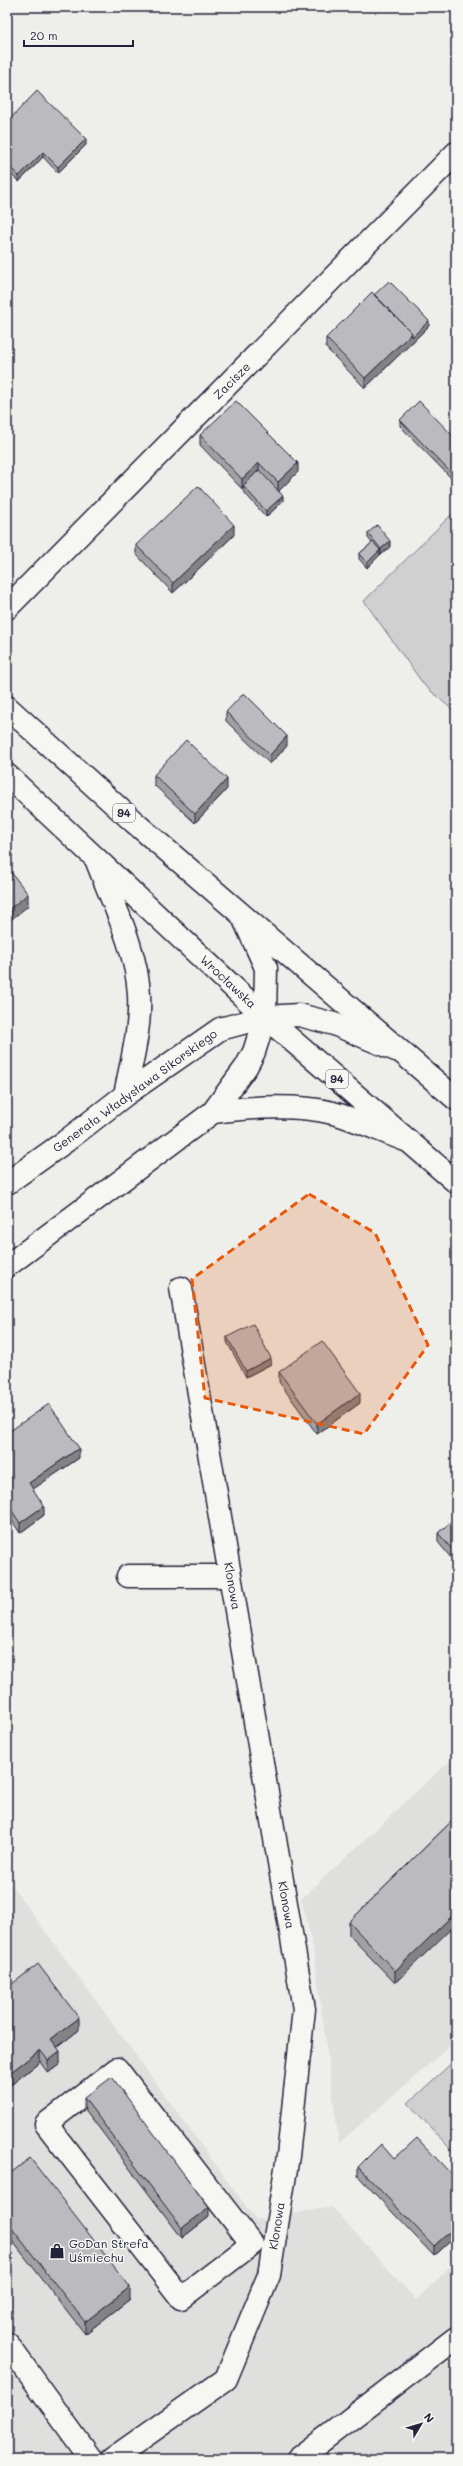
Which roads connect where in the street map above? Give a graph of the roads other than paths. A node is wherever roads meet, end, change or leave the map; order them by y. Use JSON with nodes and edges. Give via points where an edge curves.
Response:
{"nodes":[{"id":1,"x":456,"y":153,"type":"edge"},
{"id":2,"x":7,"y":608,"type":"edge"},
{"id":3,"x":7,"y":707,"type":"edge"},
{"id":4,"x":7,"y":775,"type":"edge"},
{"id":5,"x":96,"y":859,"type":"junction"},
{"id":6,"x":243,"y":917,"type":"junction"},
{"id":7,"x":265,"y":1017,"type":"junction"},
{"id":8,"x":401,"y":1052,"type":"junction"},
{"id":9,"x":125,"y":1095,"type":"junction"},
{"id":10,"x":456,"y":1099,"type":"edge"},
{"id":11,"x":213,"y":1112,"type":"junction"},
{"id":12,"x":409,"y":1142,"type":"junction"},
{"id":13,"x":456,"y":1182,"type":"edge"},
{"id":14,"x":7,"y":1183,"type":"edge"},
{"id":15,"x":7,"y":1266,"type":"edge"},
{"id":16,"x":181,"y":1288,"type":"dead end"},
{"id":17,"x":128,"y":1576,"type":"dead end"},
{"id":18,"x":230,"y":1576,"type":"junction"},
{"id":19,"x":252,"y":2244,"type":"junction"},
{"id":20,"x":273,"y":2251,"type":"junction"},
{"id":21,"x":456,"y":2338,"type":"edge"},
{"id":22,"x":7,"y":2344,"type":"edge"},
{"id":23,"x":91,"y":2459,"type":"edge"},
{"id":24,"x":112,"y":2459,"type":"edge"},
{"id":25,"x":298,"y":2459,"type":"edge"}],
"edges":[{"from":1,"to":2,"type":"street","name":"Zacisze"},
{"from":3,"to":6,"type":"street","number":"94"},
{"from":4,"to":5,"type":"street","name":"Wrocławska","number":"94"},
{"from":5,"to":7,"type":"street","name":"Wrocławska","number":"94"},
{"from":5,"to":9,"type":"street","via":[[129,948],[139,995],[139,1014]]},
{"from":6,"to":7,"type":"street","via":[[266,968]]},
{"from":6,"to":8,"type":"street","number":"94"},
{"from":7,"to":8,"type":"street","name":"Generała Władysława Sikorskiego","via":[[299,1015],[334,1024]]},
{"from":7,"to":9,"type":"street","name":"Generała Władysława Sikorskiego","via":[[220,1029]]},
{"from":7,"to":11,"type":"street","via":[[254,1052]]},
{"from":7,"to":12,"type":"street","name":"Wrocławska","number":"94"},
{"from":8,"to":10,"type":"street","number":"94"},
{"from":9,"to":14,"type":"street","name":"Generała Władysława Sikorskiego"},
{"from":11,"to":12,"type":"street","via":[[240,1108],[292,1108],[333,1113]]},
{"from":11,"to":15,"type":"street"},
{"from":12,"to":13,"type":"street","name":"Wrocławska","number":"94"},
{"from":16,"to":18,"type":"street","name":"Klonowa"},
{"from":17,"to":18,"type":"street"},
{"from":18,"to":20,"type":"street","name":"Klonowa","via":[[304,2009],[288,2156]]},
{"from":19,"to":19,"type":"street","via":[[181,2298],[46,2124],[117,2069]]},
{"from":19,"to":20,"type":"street"},
{"from":20,"to":24,"type":"street","name":"Klonowa","via":[[269,2276],[226,2379]]},
{"from":21,"to":25,"type":"street"},
{"from":22,"to":23,"type":"street"}]}
